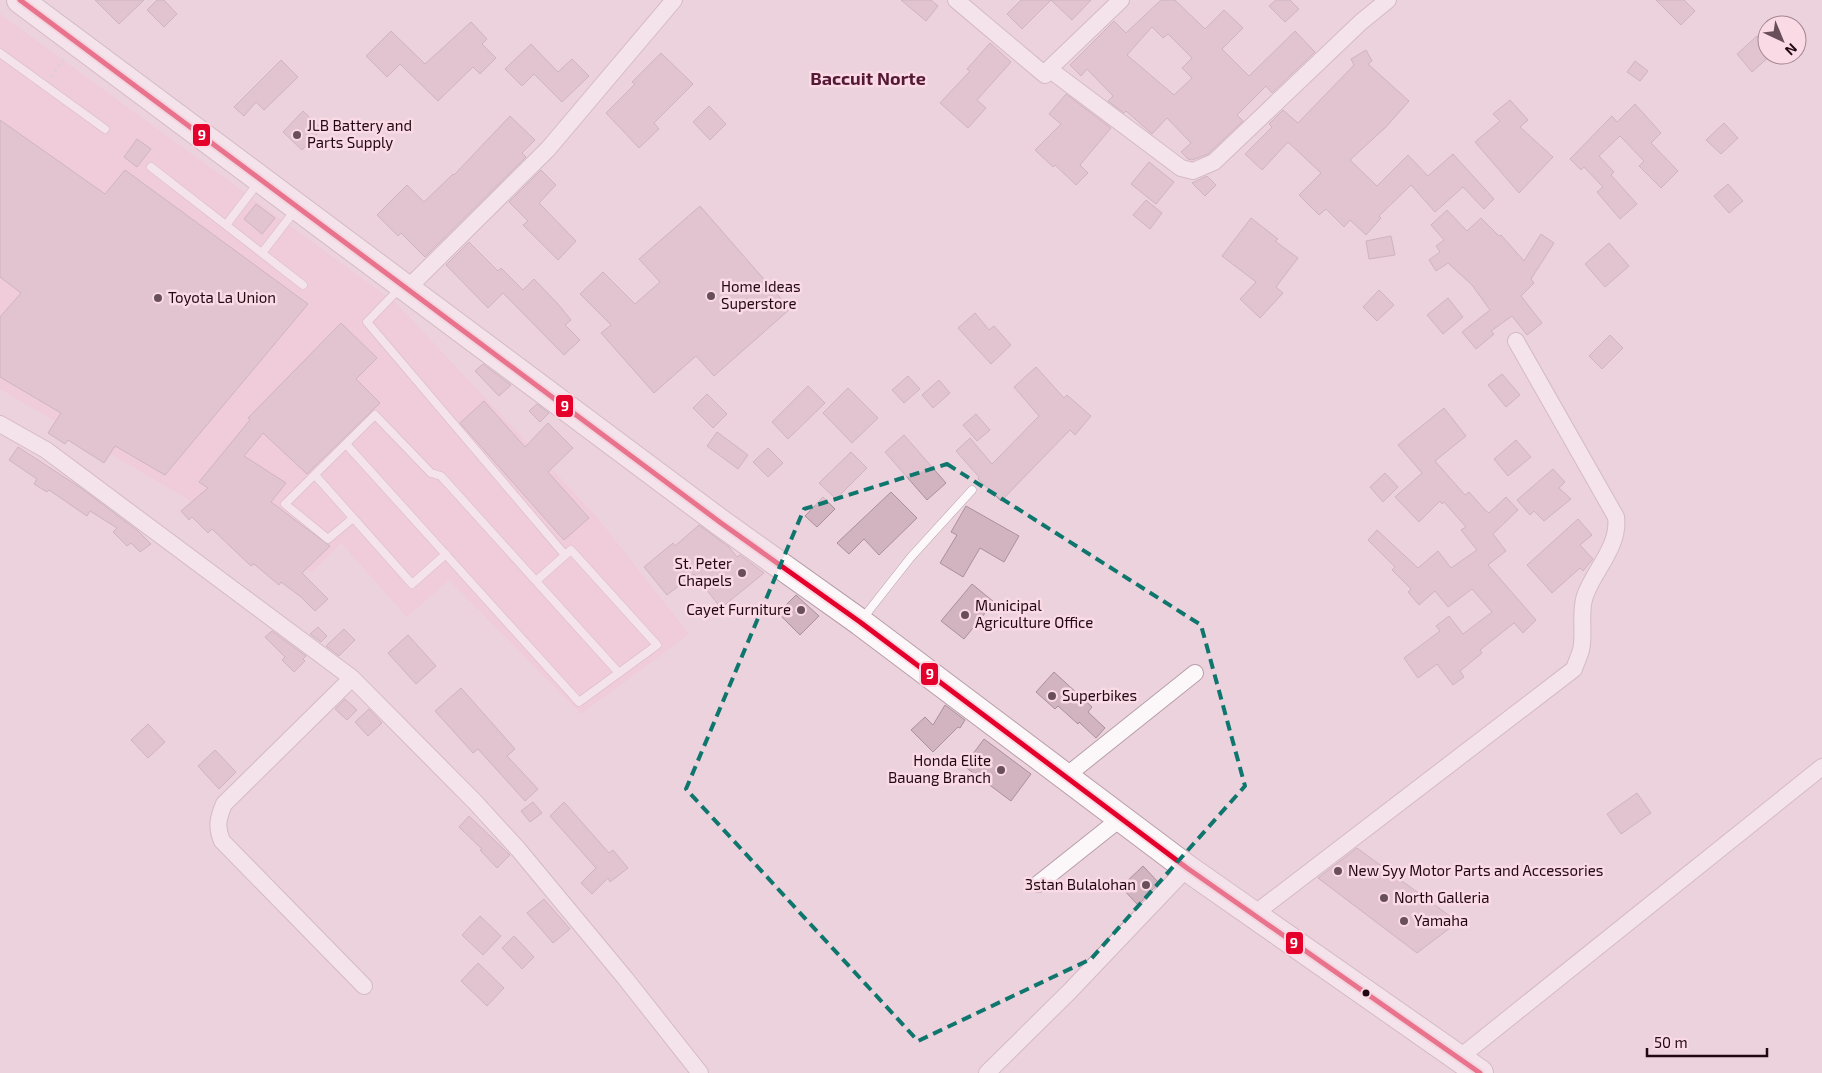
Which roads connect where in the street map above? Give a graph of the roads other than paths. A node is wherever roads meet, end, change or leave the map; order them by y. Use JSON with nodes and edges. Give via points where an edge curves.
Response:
{"nodes":[{"id":1,"x":20,"y":0,"type":"edge"},
{"id":2,"x":674,"y":0,"type":"edge"},
{"id":3,"x":956,"y":0,"type":"edge"},
{"id":4,"x":1121,"y":0,"type":"edge"},
{"id":5,"x":1388,"y":0,"type":"edge"},
{"id":6,"x":0,"y":53,"type":"edge"},
{"id":7,"x":1050,"y":69,"type":"junction"},
{"id":8,"x":105,"y":129,"type":"dead end"},
{"id":9,"x":151,"y":167,"type":"dead end"},
{"id":10,"x":261,"y":180,"type":"junction"},
{"id":11,"x":298,"y":207,"type":"junction"},
{"id":12,"x":226,"y":225,"type":"junction"},
{"id":13,"x":262,"y":253,"type":"junction"},
{"id":14,"x":303,"y":285,"type":"dead end"},
{"id":15,"x":404,"y":287,"type":"junction"},
{"id":16,"x":1516,"y":341,"type":"dead end"},
{"id":17,"x":0,"y":424,"type":"edge"},
{"id":18,"x":346,"y":444,"type":"junction"},
{"id":19,"x":315,"y":475,"type":"junction"},
{"id":20,"x":972,"y":490,"type":"dead end"},
{"id":21,"x":353,"y":518,"type":"junction"},
{"id":22,"x":446,"y":554,"type":"junction"},
{"id":23,"x":565,"y":555,"type":"junction"},
{"id":24,"x":536,"y":581,"type":"junction"},
{"id":25,"x":860,"y":622,"type":"junction"},
{"id":26,"x":619,"y":673,"type":"junction"},
{"id":27,"x":1195,"y":673,"type":"dead end"},
{"id":28,"x":352,"y":678,"type":"junction"},
{"id":29,"x":1822,"y":767,"type":"edge"},
{"id":30,"x":1066,"y":776,"type":"junction"},
{"id":31,"x":1121,"y":818,"type":"junction"},
{"id":32,"x":1187,"y":868,"type":"junction"},
{"id":33,"x":1038,"y":884,"type":"dead end"},
{"id":34,"x":1254,"y":915,"type":"junction"},
{"id":35,"x":364,"y":986,"type":"dead end"},
{"id":36,"x":1459,"y":1058,"type":"junction"},
{"id":37,"x":700,"y":1073,"type":"edge"},
{"id":38,"x":987,"y":1073,"type":"edge"},
{"id":39,"x":1480,"y":1073,"type":"edge"}],
"edges":[{"from":1,"to":10,"type":"highway"},
{"from":2,"to":15,"type":"street","via":[[548,149]]},
{"from":3,"to":7,"type":"street","via":[[1045,75]]},
{"from":4,"to":7,"type":"street"},
{"from":5,"to":7,"type":"street","via":[[1222,154],[1204,168],[1193,171],[1180,168]]},
{"from":6,"to":8,"type":"lane"},
{"from":9,"to":12,"type":"lane"},
{"from":10,"to":11,"type":"highway"},
{"from":10,"to":12,"type":"lane"},
{"from":11,"to":13,"type":"lane"},
{"from":11,"to":15,"type":"highway"},
{"from":12,"to":13,"type":"lane"},
{"from":13,"to":14,"type":"lane"},
{"from":15,"to":23,"type":"lane","via":[[367,322]]},
{"from":15,"to":25,"type":"highway","via":[[721,523]]},
{"from":16,"to":34,"type":"street","via":[[1616,517],[1617,526],[1608,556],[1593,577],[1584,598],[1581,650],[1574,669]]},
{"from":17,"to":28,"type":"street","via":[[46,450]]},
{"from":18,"to":19,"type":"lane"},
{"from":18,"to":22,"type":"lane"},
{"from":18,"to":24,"type":"lane","via":[[376,415],[431,473],[441,476]]},
{"from":19,"to":21,"type":"lane"},
{"from":19,"to":21,"type":"lane","via":[[286,504],[328,539]]},
{"from":20,"to":25,"type":"lane","via":[[911,558]]},
{"from":21,"to":22,"type":"lane","via":[[412,584]]},
{"from":22,"to":26,"type":"lane","via":[[579,702]]},
{"from":23,"to":24,"type":"lane"},
{"from":23,"to":26,"type":"lane","via":[[571,550],[657,645]]},
{"from":24,"to":26,"type":"lane"},
{"from":25,"to":30,"type":"highway"},
{"from":27,"to":30,"type":"street"},
{"from":28,"to":35,"type":"street","via":[[224,804],[218,818],[218,830],[222,841]]},
{"from":28,"to":37,"type":"street","via":[[518,849]]},
{"from":29,"to":36,"type":"street"},
{"from":30,"to":31,"type":"highway"},
{"from":31,"to":32,"type":"highway"},
{"from":31,"to":33,"type":"street"},
{"from":32,"to":34,"type":"highway"},
{"from":32,"to":38,"type":"street","via":[[1070,992]]},
{"from":34,"to":36,"type":"highway"},
{"from":36,"to":39,"type":"highway"}]}
